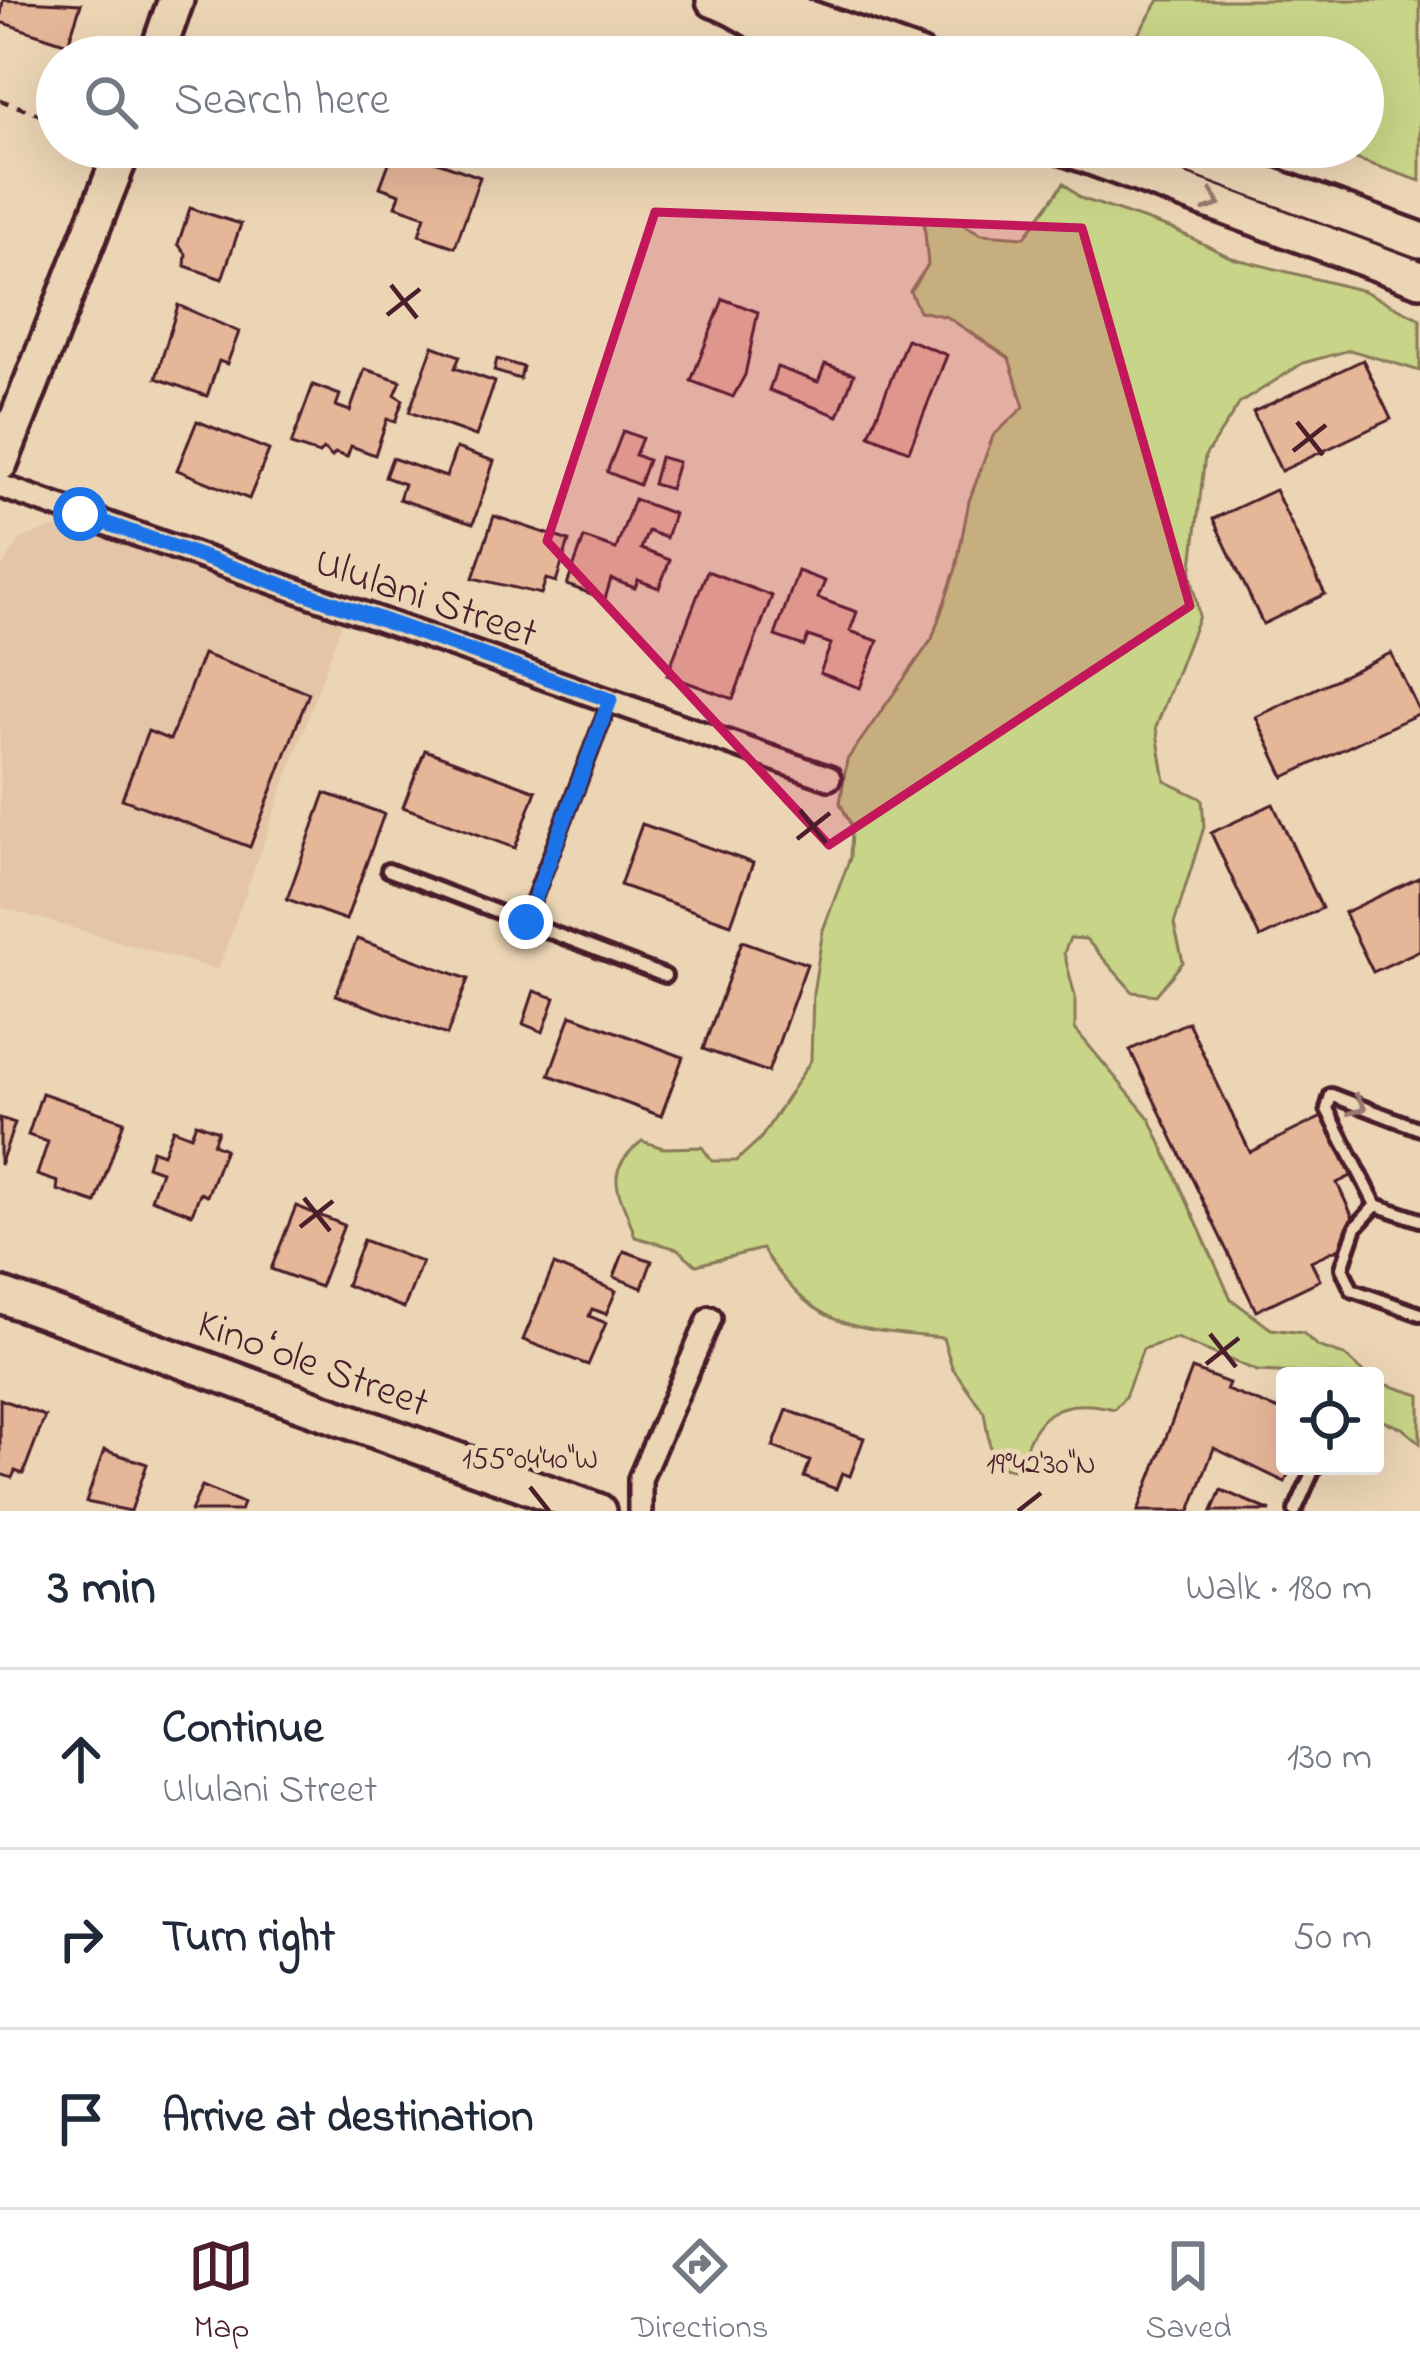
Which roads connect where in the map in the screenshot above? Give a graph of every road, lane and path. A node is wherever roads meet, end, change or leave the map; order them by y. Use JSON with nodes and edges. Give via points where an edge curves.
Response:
{"nodes":[{"id":1,"x":176,"y":0,"type":"edge"},
{"id":2,"x":733,"y":3,"type":"edge"},
{"id":3,"x":163,"y":36,"type":"edge"},
{"id":4,"x":776,"y":36,"type":"edge"},
{"id":5,"x":861,"y":36,"type":"edge"},
{"id":6,"x":0,"y":100,"type":"edge"},
{"id":7,"x":36,"y":113,"type":"edge"},
{"id":8,"x":116,"y":168,"type":"edge"},
{"id":9,"x":1121,"y":168,"type":"edge"},
{"id":10,"x":1223,"y":168,"type":"edge"},
{"id":11,"x":1420,"y":240,"type":"edge"},
{"id":12,"x":1420,"y":279,"type":"edge"},
{"id":13,"x":0,"y":463,"type":"edge"},
{"id":14,"x":0,"y":486,"type":"edge"},
{"id":15,"x":610,"y":700,"type":"junction"},
{"id":16,"x":829,"y":778,"type":"dead end"},
{"id":17,"x":388,"y":870,"type":"dead end"},
{"id":18,"x":526,"y":922,"type":"junction"},
{"id":19,"x":664,"y":976,"type":"dead end"},
{"id":20,"x":1420,"y":1130,"type":"edge"},
{"id":21,"x":1376,"y":1205,"type":"junction"},
{"id":22,"x":1420,"y":1220,"type":"edge"},
{"id":23,"x":0,"y":1295,"type":"edge"},
{"id":24,"x":1420,"y":1314,"type":"edge"},
{"id":25,"x":710,"y":1318,"type":"dead end"},
{"id":26,"x":1311,"y":1475,"type":"edge"},
{"id":27,"x":598,"y":1511,"type":"edge"},
{"id":28,"x":640,"y":1511,"type":"edge"},
{"id":29,"x":1295,"y":1511,"type":"edge"}],
"edges":[{"from":1,"to":3,"type":"street"},
{"from":2,"to":4,"type":"street"},
{"from":2,"to":5,"type":"street","via":[[783,8]]},
{"from":6,"to":7,"type":"path"},
{"from":8,"to":13,"type":"street"},
{"from":9,"to":12,"type":"street","one_way":true},
{"from":10,"to":11,"type":"street"},
{"from":14,"to":15,"type":"street","name":"Ululani Street"},
{"from":15,"to":16,"type":"street","name":"Ululani Street"},
{"from":15,"to":18,"type":"lane"},
{"from":17,"to":18,"type":"lane"},
{"from":18,"to":19,"type":"lane"},
{"from":21,"to":20,"type":"lane","one_way":true,"via":[[1327,1109],[1330,1095]]},
{"from":21,"to":22,"type":"lane"},
{"from":21,"to":24,"type":"lane","via":[[1355,1227],[1342,1268],[1352,1291]]},
{"from":23,"to":27,"type":"street","name":"Kinoʻole Street"},
{"from":25,"to":28,"type":"street","via":[[640,1479]]},
{"from":26,"to":29,"type":"lane"}]}
